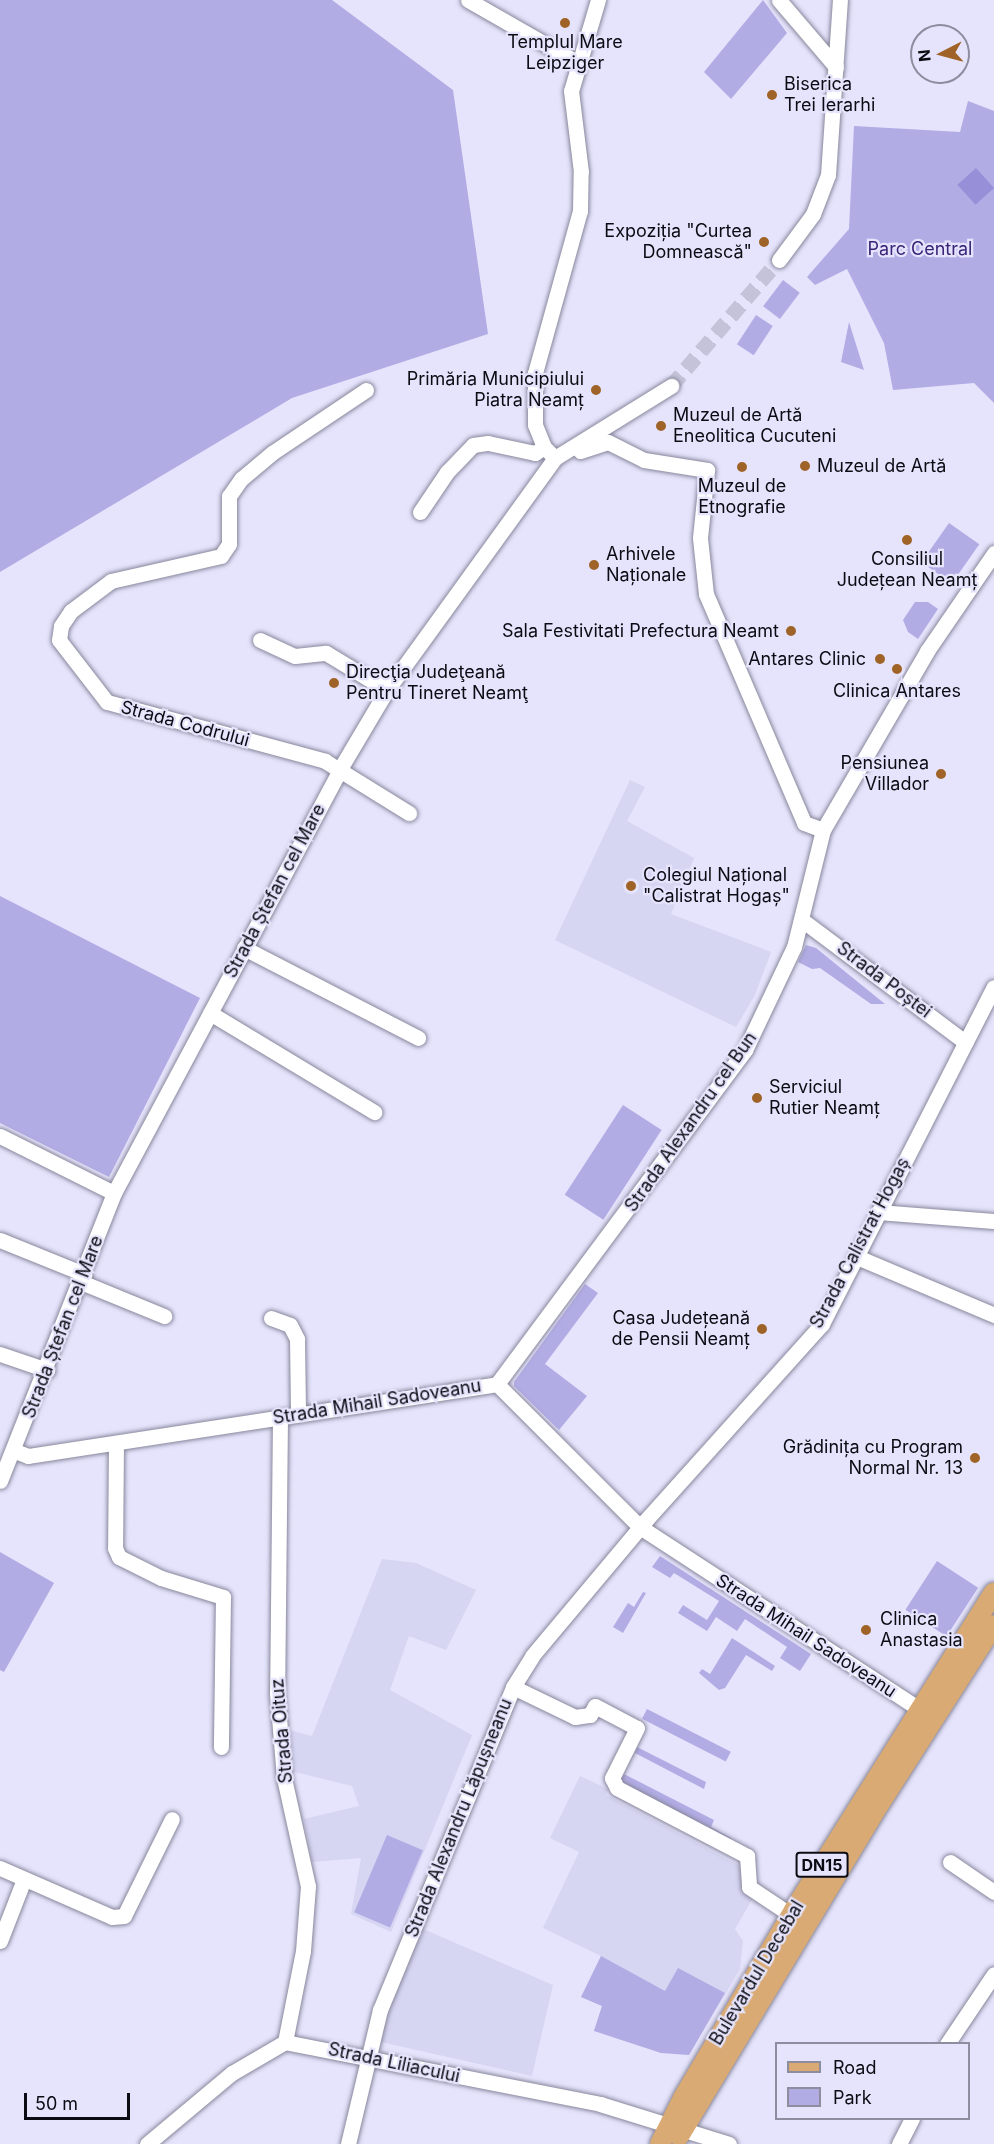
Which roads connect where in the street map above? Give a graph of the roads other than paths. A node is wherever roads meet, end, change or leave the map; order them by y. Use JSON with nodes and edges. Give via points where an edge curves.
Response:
{"nodes":[{"id":1,"x":468,"y":0,"type":"edge"},
{"id":2,"x":598,"y":0,"type":"edge"},
{"id":3,"x":779,"y":0,"type":"edge"},
{"id":4,"x":840,"y":0,"type":"edge"},
{"id":5,"x":578,"y":63,"type":"junction"},
{"id":6,"x":836,"y":67,"type":"junction"},
{"id":7,"x":779,"y":260,"type":"tunnel mouth"},
{"id":8,"x":671,"y":386,"type":"tunnel mouth"},
{"id":9,"x":366,"y":390,"type":"dead end"},
{"id":10,"x":554,"y":453,"type":"junction"},
{"id":11,"x":420,"y":512,"type":"dead end"},
{"id":12,"x":994,"y":553,"type":"edge"},
{"id":13,"x":260,"y":640,"type":"dead end"},
{"id":14,"x":387,"y":690,"type":"junction"},
{"id":15,"x":340,"y":769,"type":"junction"},
{"id":16,"x":409,"y":813,"type":"dead end"},
{"id":17,"x":823,"y":830,"type":"junction"},
{"id":18,"x":802,"y":920,"type":"junction"},
{"id":19,"x":244,"y":948,"type":"junction"},
{"id":20,"x":994,"y":987,"type":"edge"},
{"id":21,"x":210,"y":1013,"type":"junction"},
{"id":22,"x":418,"y":1038,"type":"dead end"},
{"id":23,"x":965,"y":1042,"type":"junction"},
{"id":24,"x":374,"y":1112,"type":"dead end"},
{"id":25,"x":0,"y":1136,"type":"edge"},
{"id":26,"x":114,"y":1192,"type":"junction"},
{"id":27,"x":878,"y":1212,"type":"junction"},
{"id":28,"x":994,"y":1221,"type":"edge"},
{"id":29,"x":0,"y":1240,"type":"edge"},
{"id":30,"x":857,"y":1257,"type":"junction"},
{"id":31,"x":83,"y":1278,"type":"junction"},
{"id":32,"x":994,"y":1315,"type":"edge"},
{"id":33,"x":164,"y":1316,"type":"dead end"},
{"id":34,"x":271,"y":1318,"type":"dead end"},
{"id":35,"x":0,"y":1354,"type":"edge"},
{"id":36,"x":47,"y":1370,"type":"junction"},
{"id":37,"x":497,"y":1384,"type":"junction"},
{"id":38,"x":298,"y":1414,"type":"junction"},
{"id":39,"x":280,"y":1417,"type":"junction"},
{"id":40,"x":116,"y":1443,"type":"junction"},
{"id":41,"x":15,"y":1451,"type":"junction"},
{"id":42,"x":0,"y":1481,"type":"edge"},
{"id":43,"x":640,"y":1527,"type":"junction"},
{"id":44,"x":994,"y":1593,"type":"edge"},
{"id":45,"x":994,"y":1625,"type":"edge"},
{"id":46,"x":513,"y":1687,"type":"junction"},
{"id":47,"x":918,"y":1708,"type":"junction"},
{"id":48,"x":221,"y":1748,"type":"dead end"},
{"id":49,"x":172,"y":1819,"type":"dead end"},
{"id":50,"x":950,"y":1862,"type":"dead end"},
{"id":51,"x":0,"y":1868,"type":"edge"},
{"id":52,"x":24,"y":1879,"type":"junction"},
{"id":53,"x":994,"y":1892,"type":"edge"},
{"id":54,"x":791,"y":1915,"type":"junction"},
{"id":55,"x":0,"y":1941,"type":"edge"},
{"id":56,"x":994,"y":1974,"type":"edge"},
{"id":57,"x":285,"y":2042,"type":"junction"},
{"id":58,"x":948,"y":2042,"type":"edge"},
{"id":59,"x":367,"y":2057,"type":"junction"},
{"id":60,"x":911,"y":2120,"type":"edge"},
{"id":61,"x":672,"y":2136,"type":"edge"},
{"id":62,"x":147,"y":2144,"type":"edge"},
{"id":63,"x":348,"y":2144,"type":"edge"},
{"id":64,"x":729,"y":2144,"type":"edge"},
{"id":65,"x":899,"y":2144,"type":"edge"}],
"edges":[{"from":1,"to":5,"type":"street"},
{"from":2,"to":5,"type":"street"},
{"from":3,"to":6,"type":"street"},
{"from":4,"to":6,"type":"street"},
{"from":5,"to":10,"type":"street","via":[[571,110],[583,195],[535,373],[534,412]]},
{"from":6,"to":7,"type":"street","via":[[828,175],[813,214]]},
{"from":8,"to":10,"type":"street","name":"Strada Ștefan cel Mare"},
{"from":9,"to":15,"type":"street","name":"Strada Codrului","via":[[272,453],[242,479],[229,496],[229,544],[221,556],[111,581],[71,611],[61,626],[59,640],[107,702]]},
{"from":10,"to":11,"type":"street","via":[[488,443],[473,445],[447,472]]},
{"from":10,"to":14,"type":"street","name":"Strada Ștefan cel Mare"},
{"from":10,"to":17,"type":"street","via":[[608,442],[644,460],[707,470],[700,538],[706,594],[804,823]]},
{"from":12,"to":17,"type":"street","name":"Strada Alexandru cel Bun","via":[[927,651]]},
{"from":13,"to":14,"type":"street","via":[[295,656],[326,653]]},
{"from":14,"to":15,"type":"street","name":"Strada Ștefan cel Mare"},
{"from":15,"to":16,"type":"street"},
{"from":15,"to":19,"type":"street","name":"Strada Ștefan cel Mare"},
{"from":17,"to":18,"type":"street","name":"Strada Alexandru cel Bun"},
{"from":18,"to":23,"type":"street","name":"Strada Poștei"},
{"from":18,"to":37,"type":"street","name":"Strada Alexandru cel Bun","via":[[794,947],[745,1050]]},
{"from":19,"to":21,"type":"street","name":"Strada Ștefan cel Mare"},
{"from":19,"to":22,"type":"street"},
{"from":20,"to":23,"type":"street","name":"Strada Calistrat Hogaș"},
{"from":21,"to":24,"type":"street"},
{"from":21,"to":26,"type":"street","name":"Strada Ștefan cel Mare"},
{"from":23,"to":27,"type":"street","name":"Strada Calistrat Hogaș"},
{"from":25,"to":26,"type":"street"},
{"from":26,"to":31,"type":"street","name":"Strada Ștefan cel Mare"},
{"from":27,"to":28,"type":"street"},
{"from":27,"to":30,"type":"street","name":"Strada Calistrat Hogaș"},
{"from":29,"to":31,"type":"street"},
{"from":30,"to":32,"type":"street"},
{"from":30,"to":43,"type":"street","name":"Strada Calistrat Hogaș","via":[[822,1324]]},
{"from":31,"to":33,"type":"street"},
{"from":31,"to":36,"type":"street","name":"Strada Ștefan cel Mare"},
{"from":34,"to":38,"type":"street","via":[[290,1325],[297,1339]]},
{"from":35,"to":36,"type":"street"},
{"from":36,"to":41,"type":"street","name":"Strada Ștefan cel Mare"},
{"from":37,"to":38,"type":"street","name":"Strada Mihail Sadoveanu"},
{"from":37,"to":43,"type":"street","name":"Strada Mihail Sadoveanu"},
{"from":38,"to":39,"type":"street","name":"Strada Mihail Sadoveanu"},
{"from":39,"to":40,"type":"street","name":"Strada Mihail Sadoveanu"},
{"from":39,"to":57,"type":"street","name":"Strada Oituz","via":[[277,1694],[284,1778],[308,1886],[303,1951]]},
{"from":40,"to":41,"type":"street","name":"Strada Mihail Sadoveanu","via":[[27,1456]]},
{"from":40,"to":48,"type":"street","via":[[115,1548],[119,1557],[161,1578],[223,1597]]},
{"from":41,"to":42,"type":"street","name":"Strada Ștefan cel Mare"},
{"from":43,"to":46,"type":"street","name":"Strada Alexandru Lăpușneanu","via":[[532,1656]]},
{"from":43,"to":47,"type":"street","name":"Strada Mihail Sadoveanu"},
{"from":44,"to":47,"type":"main road","name":"Bulevardul Decebal","number":"DN15"},
{"from":45,"to":61,"type":"main road","name":"Bulevardul Decebal","number":"DN15"},
{"from":46,"to":54,"type":"street","via":[[575,1717],[590,1714],[595,1706],[637,1728],[612,1778],[617,1788],[747,1856],[748,1887]]},
{"from":46,"to":59,"type":"street","name":"Strada Alexandru Lăpușneanu","via":[[380,2010]]},
{"from":47,"to":54,"type":"main road","name":"Bulevardul Decebal","number":"DN15"},
{"from":49,"to":52,"type":"street","via":[[124,1916],[112,1917]]},
{"from":50,"to":53,"type":"street"},
{"from":51,"to":52,"type":"street"},
{"from":52,"to":55,"type":"street"},
{"from":54,"to":61,"type":"main road","name":"Bulevardul Decebal","number":"DN15"},
{"from":56,"to":58,"type":"street"},
{"from":57,"to":59,"type":"street","name":"Strada Liliacului"},
{"from":57,"to":62,"type":"street","via":[[232,2073]]},
{"from":59,"to":61,"type":"street","name":"Strada Liliacului","via":[[600,2104]]},
{"from":59,"to":63,"type":"street","name":"Strada Alexandru Lăpușneanu"},
{"from":60,"to":65,"type":"street"},
{"from":61,"to":64,"type":"street","name":"Strada Liliacului"}]}
